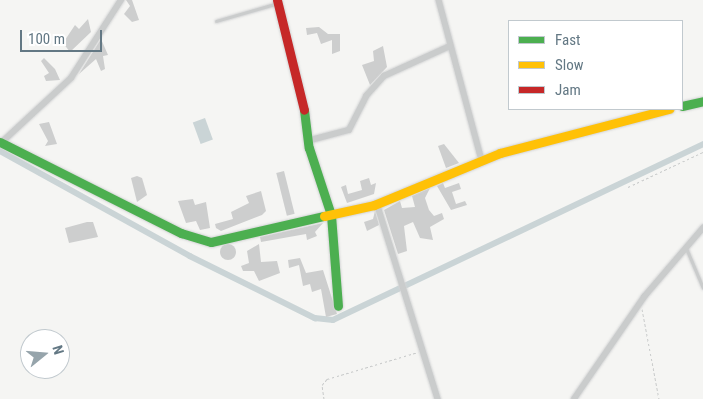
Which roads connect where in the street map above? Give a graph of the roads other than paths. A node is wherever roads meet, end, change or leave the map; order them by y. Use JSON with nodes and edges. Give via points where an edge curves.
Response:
{"nodes":[{"id":1,"x":121,"y":0,"type":"edge"},
{"id":2,"x":439,"y":0,"type":"edge"},
{"id":3,"x":278,"y":2,"type":"edge"},
{"id":4,"x":216,"y":21,"type":"dead end"},
{"id":5,"x":450,"y":46,"type":"junction"},
{"id":6,"x":703,"y":101,"type":"edge"},
{"id":7,"x":683,"y":106,"type":"edge"},
{"id":8,"x":664,"y":110,"type":"edge"},
{"id":9,"x":308,"y":141,"type":"junction"},
{"id":10,"x":1,"y":142,"type":"edge"},
{"id":11,"x":482,"y":160,"type":"junction"},
{"id":12,"x":377,"y":203,"type":"junction"},
{"id":13,"x":331,"y":215,"type":"junction"},
{"id":14,"x":703,"y":228,"type":"edge"},
{"id":15,"x":686,"y":248,"type":"junction"},
{"id":16,"x":703,"y":288,"type":"edge"},
{"id":17,"x":338,"y":306,"type":"dead end"},
{"id":18,"x":438,"y":399,"type":"edge"},
{"id":19,"x":574,"y":399,"type":"edge"}],
"edges":[{"from":1,"to":10,"type":"street","via":[[68,81]]},
{"from":2,"to":5,"type":"street"},
{"from":3,"to":4,"type":"lane"},
{"from":3,"to":9,"type":"street","via":[[302,90]]},
{"from":5,"to":9,"type":"street","via":[[384,76],[368,93],[349,130]]},
{"from":5,"to":11,"type":"street"},
{"from":6,"to":7,"type":"street"},
{"from":8,"to":11,"type":"street","via":[[591,126]]},
{"from":9,"to":13,"type":"street"},
{"from":10,"to":13,"type":"street","via":[[202,241]]},
{"from":11,"to":12,"type":"street"},
{"from":12,"to":13,"type":"street"},
{"from":12,"to":18,"type":"street"},
{"from":13,"to":17,"type":"street"},
{"from":14,"to":15,"type":"street"},
{"from":15,"to":16,"type":"lane"},
{"from":15,"to":19,"type":"street","via":[[640,303]]}]}
